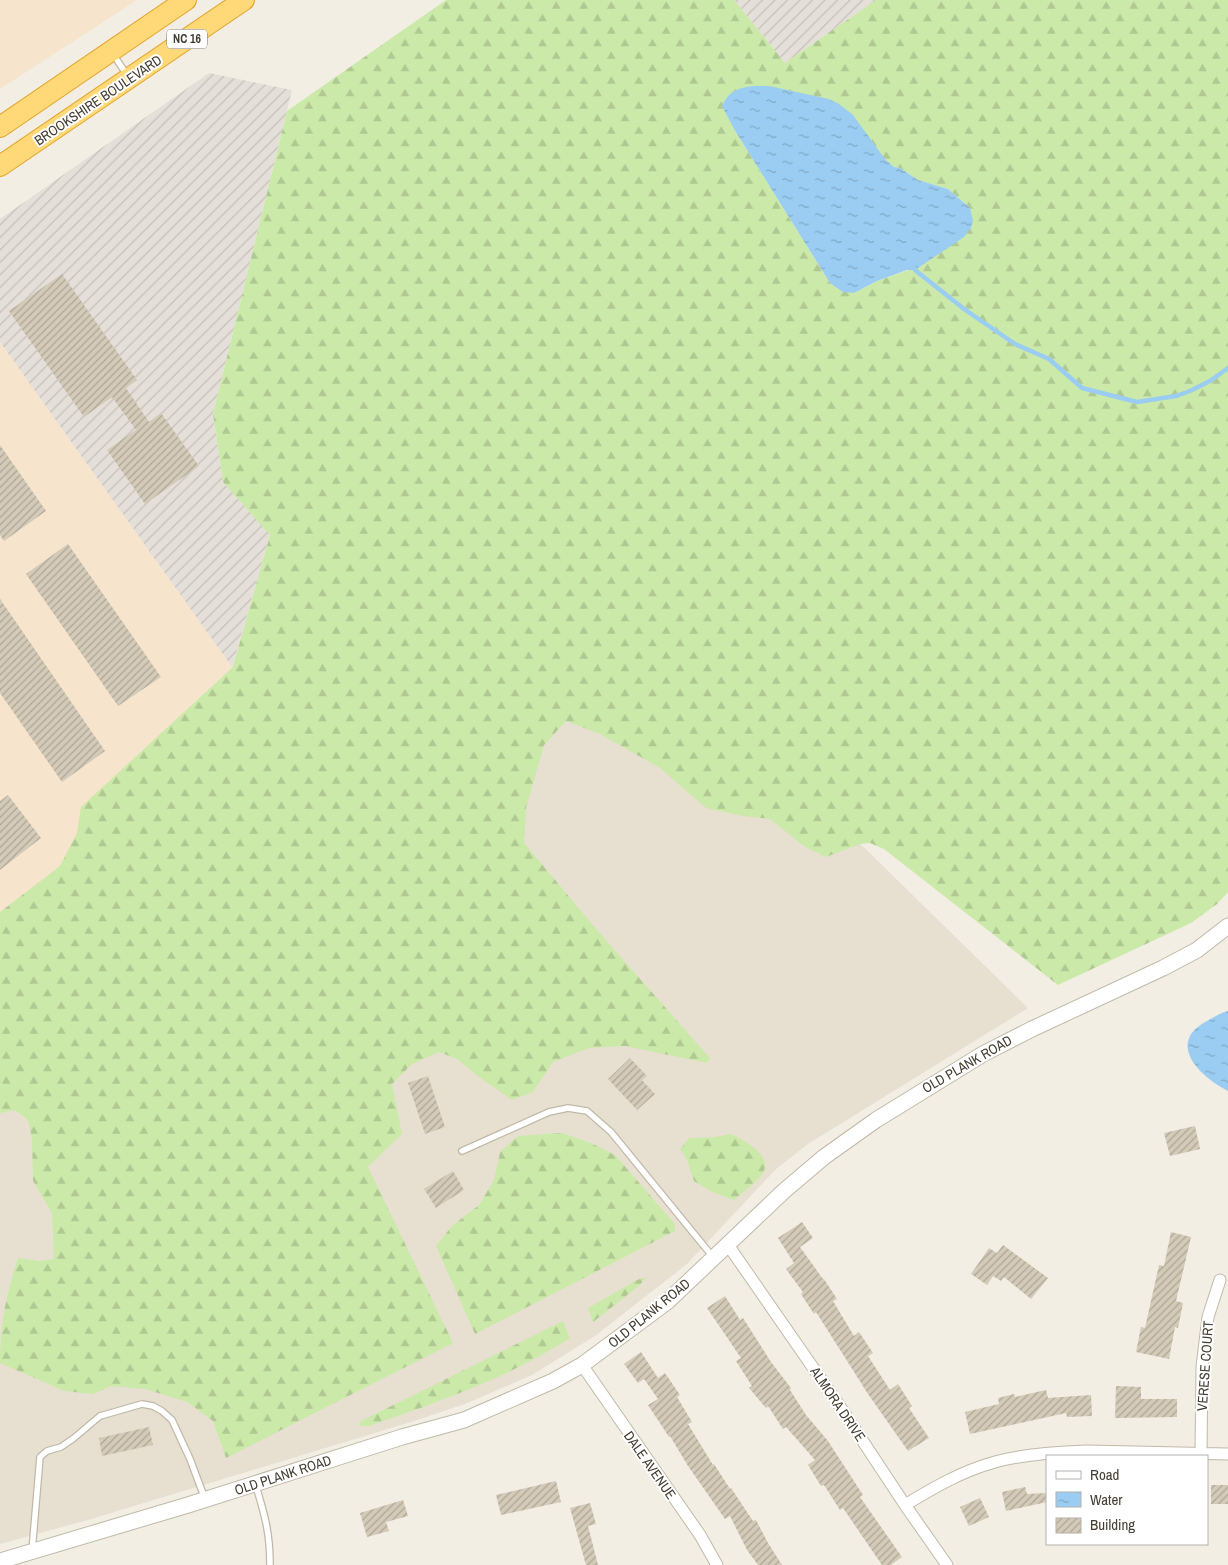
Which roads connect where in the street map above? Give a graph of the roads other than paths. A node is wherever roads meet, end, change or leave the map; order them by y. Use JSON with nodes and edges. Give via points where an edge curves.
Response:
{"nodes":[{"id":1,"x":186,"y":0,"type":"edge"},
{"id":2,"x":244,"y":0,"type":"edge"},
{"id":3,"x":111,"y":52,"type":"junction"},
{"id":4,"x":130,"y":79,"type":"junction"},
{"id":5,"x":0,"y":127,"type":"edge"},
{"id":6,"x":0,"y":166,"type":"edge"},
{"id":7,"x":1228,"y":926,"type":"edge"},
{"id":8,"x":462,"y":1151,"type":"dead end"},
{"id":9,"x":728,"y":1245,"type":"junction"},
{"id":10,"x":714,"y":1258,"type":"junction"},
{"id":11,"x":1220,"y":1280,"type":"dead end"},
{"id":12,"x":582,"y":1365,"type":"junction"},
{"id":13,"x":1201,"y":1453,"type":"junction"},
{"id":14,"x":1228,"y":1454,"type":"edge"},
{"id":15,"x":255,"y":1484,"type":"junction"},
{"id":16,"x":205,"y":1499,"type":"junction"},
{"id":17,"x":905,"y":1505,"type":"junction"},
{"id":18,"x":32,"y":1551,"type":"junction"},
{"id":19,"x":0,"y":1561,"type":"edge"},
{"id":20,"x":270,"y":1565,"type":"edge"},
{"id":21,"x":717,"y":1565,"type":"edge"},
{"id":22,"x":947,"y":1565,"type":"edge"}],
"edges":[{"from":1,"to":3,"type":"highway","number":"NC 16"},
{"from":2,"to":4,"type":"highway","name":"BROOKSHIRE BOULEVARD","number":"NC 16"},
{"from":3,"to":4,"type":"lane"},
{"from":3,"to":5,"type":"highway","number":"NC 16"},
{"from":4,"to":6,"type":"highway","name":"BROOKSHIRE BOULEVARD","number":"NC 16"},
{"from":7,"to":9,"type":"street","name":"OLD PLANK ROAD","via":[[1197,950],[1032,1029],[918,1092],[824,1157]]},
{"from":8,"to":10,"type":"lane","via":[[549,1112],[568,1108],[587,1110],[611,1132]]},
{"from":9,"to":10,"type":"street","name":"OLD PLANK ROAD"},
{"from":9,"to":17,"type":"street","name":"ALMORA DRIVE"},
{"from":10,"to":12,"type":"street","name":"OLD PLANK ROAD","via":[[667,1302]]},
{"from":11,"to":13,"type":"street","name":"VERESE COURT","via":[[1208,1316],[1202,1367]]},
{"from":12,"to":15,"type":"street","name":"OLD PLANK ROAD","via":[[464,1420]]},
{"from":12,"to":21,"type":"street","name":"DALE AVENUE","via":[[700,1535]]},
{"from":13,"to":14,"type":"street"},
{"from":13,"to":17,"type":"street","via":[[1086,1451],[1016,1458],[977,1468],[935,1486]]},
{"from":15,"to":16,"type":"street","name":"OLD PLANK ROAD"},
{"from":15,"to":20,"type":"lane","via":[[268,1524]]},
{"from":16,"to":18,"type":"street","name":"OLD PLANK ROAD"},
{"from":16,"to":18,"type":"lane","via":[[172,1420],[153,1406],[127,1407],[100,1416],[61,1447],[47,1450],[40,1457]]},
{"from":17,"to":22,"type":"street","name":"ALMORA DRIVE"},
{"from":18,"to":19,"type":"street","name":"OLD PLANK ROAD"}]}
